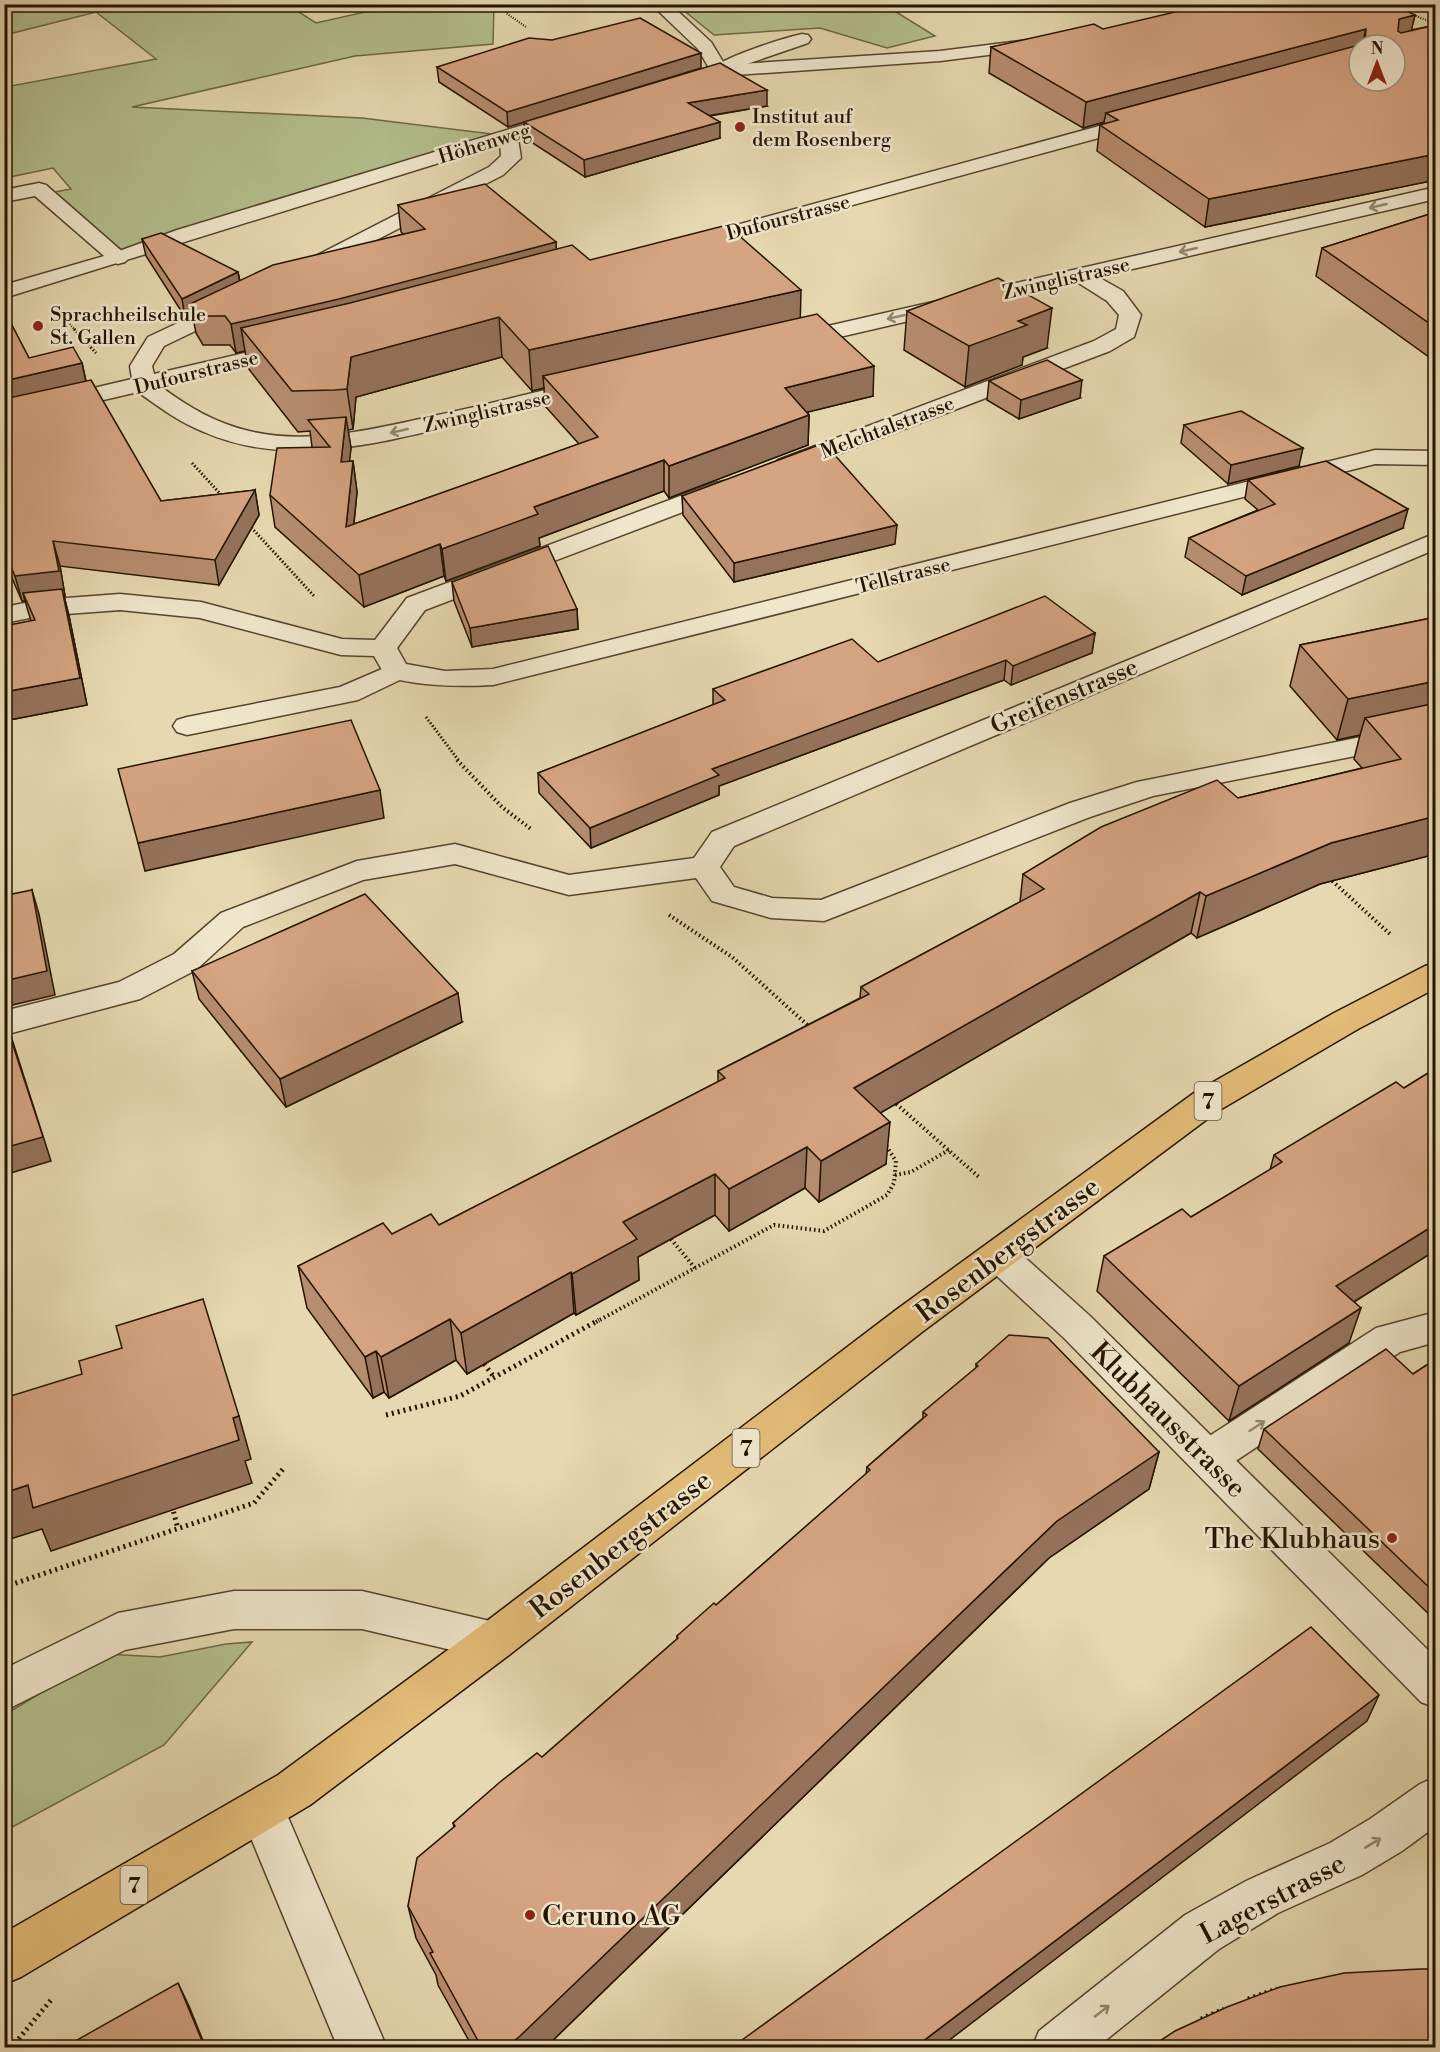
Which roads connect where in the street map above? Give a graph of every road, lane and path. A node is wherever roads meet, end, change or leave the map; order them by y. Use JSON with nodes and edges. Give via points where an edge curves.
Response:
{"nodes":[{"id":1,"x":517,"y":4,"type":"edge"},
{"id":2,"x":659,"y":4,"type":"edge"},
{"id":3,"x":1405,"y":12,"type":"edge"},
{"id":4,"x":1436,"y":24,"type":"edge"},
{"id":5,"x":526,"y":27,"type":"dead end"},
{"id":6,"x":802,"y":39,"type":"dead end"},
{"id":7,"x":1057,"y":41,"type":"edge"},
{"id":8,"x":719,"y":71,"type":"junction"},
{"id":9,"x":674,"y":85,"type":"edge"},
{"id":10,"x":585,"y":112,"type":"edge"},
{"id":11,"x":1158,"y":116,"type":"edge"},
{"id":12,"x":508,"y":136,"type":"junction"},
{"id":13,"x":1436,"y":193,"type":"edge"},
{"id":14,"x":4,"y":196,"type":"edge"},
{"id":15,"x":676,"y":247,"type":"edge"},
{"id":16,"x":118,"y":258,"type":"junction"},
{"id":17,"x":1080,"y":275,"type":"junction"},
{"id":18,"x":291,"y":276,"type":"edge"},
{"id":19,"x":33,"y":285,"type":"junction"},
{"id":20,"x":4,"y":292,"type":"edge"},
{"id":21,"x":249,"y":297,"type":"edge"},
{"id":22,"x":314,"y":344,"type":"edge"},
{"id":23,"x":766,"y":347,"type":"edge"},
{"id":24,"x":615,"y":381,"type":"edge"},
{"id":25,"x":144,"y":385,"type":"junction"},
{"id":26,"x":4,"y":416,"type":"edge"},
{"id":27,"x":1436,"y":458,"type":"edge"},
{"id":28,"x":192,"y":463,"type":"dead end"},
{"id":29,"x":232,"y":506,"type":"edge"},
{"id":30,"x":248,"y":524,"type":"edge"},
{"id":31,"x":1436,"y":540,"type":"edge"},
{"id":32,"x":320,"y":602,"type":"dead end"},
{"id":33,"x":4,"y":615,"type":"edge"},
{"id":34,"x":389,"y":660,"type":"junction"},
{"id":35,"x":187,"y":726,"type":"dead end"},
{"id":36,"x":1436,"y":731,"type":"edge"},
{"id":37,"x":704,"y":867,"type":"junction"},
{"id":38,"x":1324,"y":873,"type":"edge"},
{"id":39,"x":1391,"y":935,"type":"dead end"},
{"id":40,"x":1436,"y":974,"type":"edge"},
{"id":41,"x":790,"y":1010,"type":"dead end"},
{"id":42,"x":4,"y":1023,"type":"edge"},
{"id":43,"x":815,"y":1032,"type":"edge"},
{"id":44,"x":889,"y":1098,"type":"edge"},
{"id":45,"x":881,"y":1140,"type":"edge"},
{"id":46,"x":949,"y":1150,"type":"junction"},
{"id":47,"x":895,"y":1175,"type":"junction"},
{"id":48,"x":980,"y":1178,"type":"dead end"},
{"id":49,"x":671,"y":1239,"type":"edge"},
{"id":50,"x":999,"y":1256,"type":"junction"},
{"id":51,"x":695,"y":1268,"type":"junction"},
{"id":52,"x":1436,"y":1327,"type":"edge"},
{"id":53,"x":484,"y":1364,"type":"edge"},
{"id":54,"x":494,"y":1377,"type":"junction"},
{"id":55,"x":386,"y":1415,"type":"dead end"},
{"id":56,"x":1208,"y":1458,"type":"junction"},
{"id":57,"x":283,"y":1469,"type":"dead end"},
{"id":58,"x":170,"y":1498,"type":"edge"},
{"id":59,"x":178,"y":1529,"type":"junction"},
{"id":60,"x":4,"y":1587,"type":"edge"},
{"id":61,"x":494,"y":1641,"type":"junction"},
{"id":62,"x":1436,"y":1688,"type":"edge"},
{"id":63,"x":4,"y":1691,"type":"edge"},
{"id":64,"x":1436,"y":1799,"type":"edge"},
{"id":65,"x":262,"y":1809,"type":"junction"},
{"id":66,"x":4,"y":1960,"type":"edge"},
{"id":67,"x":1284,"y":1988,"type":"edge"},
{"id":68,"x":1240,"y":2002,"type":"edge"},
{"id":69,"x":1230,"y":2006,"type":"edge"},
{"id":70,"x":1199,"y":2020,"type":"edge"},
{"id":71,"x":363,"y":2048,"type":"edge"},
{"id":72,"x":1056,"y":2048,"type":"edge"}],
"edges":[{"from":1,"to":5,"type":"path","via":[[506,13]]},
{"from":2,"to":8,"type":"street","via":[[705,46]]},
{"from":3,"to":4,"type":"path"},
{"from":6,"to":8,"type":"street"},
{"from":7,"to":8,"type":"street","via":[[940,56]]},
{"from":8,"to":9,"type":"street"},
{"from":10,"to":12,"type":"street","name":"Höhenweg"},
{"from":11,"to":15,"type":"street","name":"Dufourstrasse"},
{"from":12,"to":16,"type":"street","name":"Höhenweg","via":[[184,234]]},
{"from":12,"to":18,"type":"street","via":[[511,158],[496,171]]},
{"from":13,"to":17,"type":"street","name":"Zwinglistrasse","one_way":true},
{"from":14,"to":16,"type":"street","via":[[39,189]]},
{"from":16,"to":19,"type":"street","name":"Höhenweg"},
{"from":17,"to":23,"type":"street","name":"Zwinglistrasse","one_way":true},
{"from":17,"to":34,"type":"street","name":"Melchtalstrasse","via":[[1114,296],[1130,315],[1126,333],[1102,346],[416,604]]},
{"from":19,"to":20,"type":"street","name":"Höhenweg"},
{"from":19,"to":25,"type":"path","via":[[108,366]]},
{"from":21,"to":25,"type":"street","via":[[156,342],[141,366]]},
{"from":22,"to":25,"type":"street","name":"Dufourstrasse"},
{"from":24,"to":25,"type":"street","name":"Zwinglistrasse","one_way":true,"via":[[370,437],[322,444],[273,443],[227,432],[166,405]]},
{"from":25,"to":26,"type":"street","name":"Dufourstrasse"},
{"from":27,"to":34,"type":"street","name":"Tellstrasse","via":[[1375,457],[493,677],[445,679]]},
{"from":28,"to":29,"type":"path"},
{"from":30,"to":32,"type":"path"},
{"from":31,"to":37,"type":"street","name":"Greifenstrasse","via":[[723,838]]},
{"from":33,"to":34,"type":"street","name":"Tellstrasse","via":[[120,602],[201,610]]},
{"from":34,"to":35,"type":"street","via":[[348,694]]},
{"from":36,"to":37,"type":"street","via":[[1147,788],[1080,810],[824,911],[771,908],[723,894]]},
{"from":37,"to":42,"type":"street","via":[[569,885],[455,854],[357,871],[232,920],[185,962],[129,991]]},
{"from":38,"to":39,"type":"path"},
{"from":40,"to":50,"type":"main road","name":"Rosenbergstrasse","number":"7","via":[[1206,1102]]},
{"from":41,"to":43,"type":"path"},
{"from":44,"to":46,"type":"path"},
{"from":45,"to":47,"type":"path","via":[[896,1161]]},
{"from":46,"to":47,"type":"path","via":[[911,1172]]},
{"from":46,"to":48,"type":"path"},
{"from":47,"to":51,"type":"path","via":[[887,1195],[824,1231],[774,1225]]},
{"from":49,"to":51,"type":"path"},
{"from":50,"to":56,"type":"street","name":"Klubhausstrasse","via":[[1077,1327]]},
{"from":50,"to":61,"type":"main road","name":"Rosenbergstrasse","number":"7"},
{"from":51,"to":54,"type":"path"},
{"from":56,"to":52,"type":"street","one_way":true,"via":[[1389,1339]]},
{"from":53,"to":54,"type":"path"},
{"from":54,"to":55,"type":"path","via":[[460,1396]]},
{"from":56,"to":62,"type":"street","name":"Klubhausstrasse"},
{"from":57,"to":59,"type":"path","via":[[254,1503]]},
{"from":58,"to":59,"type":"path"},
{"from":59,"to":60,"type":"path"},
{"from":61,"to":63,"type":"street","via":[[362,1610],[234,1610],[118,1632]]},
{"from":61,"to":65,"type":"main road","name":"Rosenbergstrasse","number":"7","via":[[294,1790]]},
{"from":72,"to":64,"type":"street","name":"Lagerstrasse","one_way":true,"via":[[1202,1932],[1262,1897],[1346,1859]]},
{"from":65,"to":66,"type":"main road","name":"Rosenbergstrasse","number":"7"},
{"from":65,"to":71,"type":"street"},
{"from":67,"to":68,"type":"path"},
{"from":69,"to":70,"type":"path"}]}
